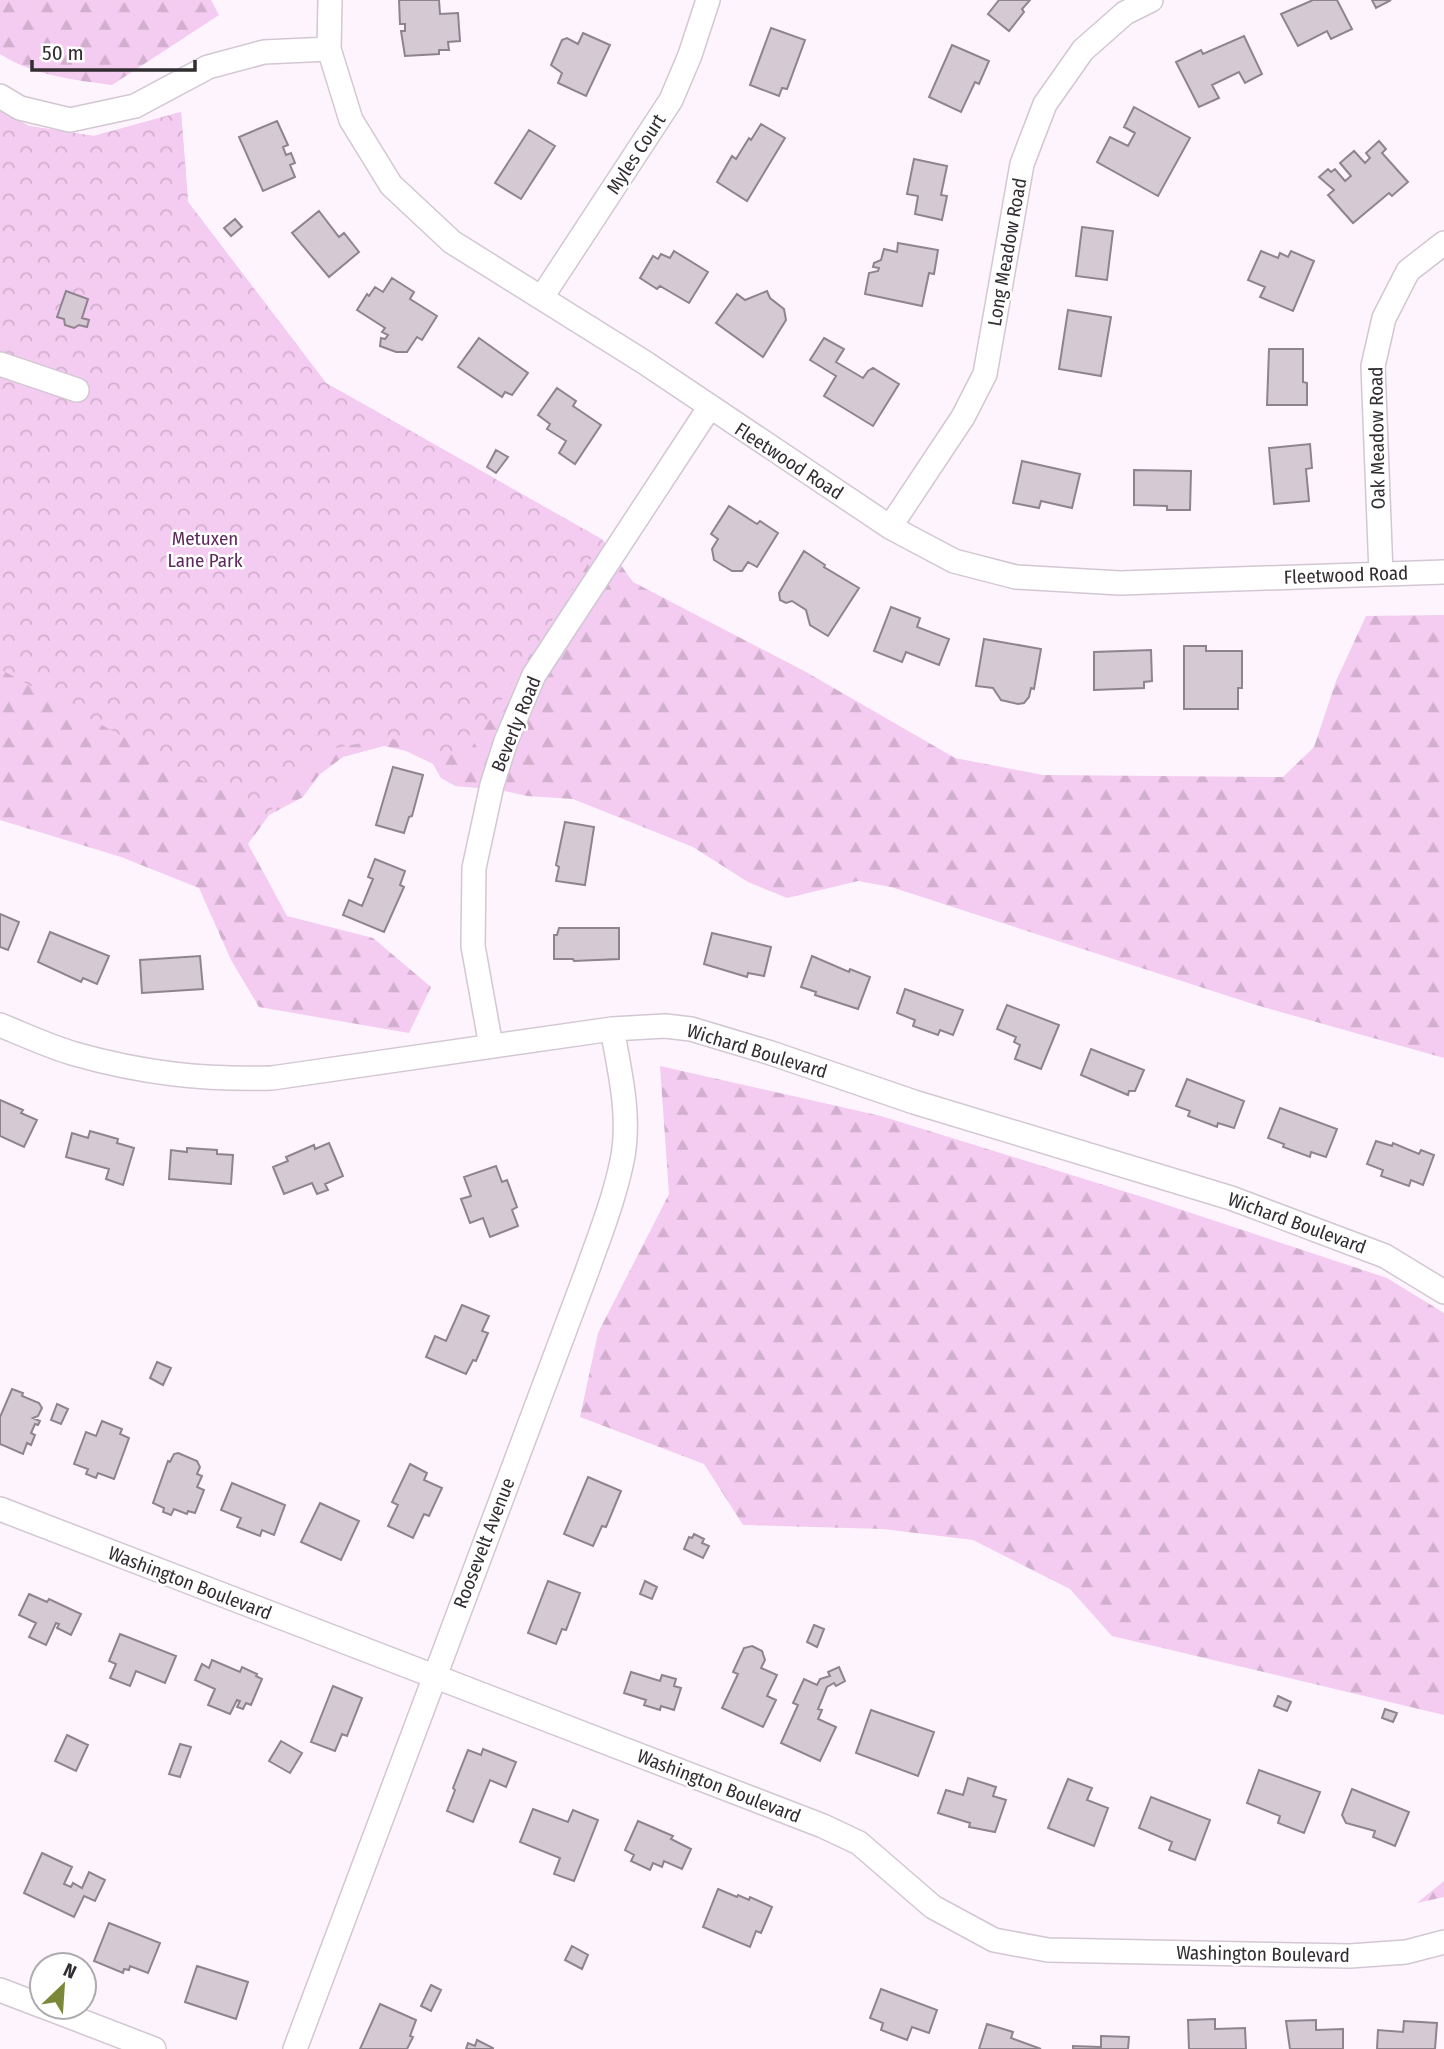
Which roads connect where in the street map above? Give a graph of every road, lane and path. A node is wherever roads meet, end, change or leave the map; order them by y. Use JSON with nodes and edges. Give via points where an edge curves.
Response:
{"nodes":[{"id":1,"x":330,"y":0,"type":"edge"},
{"id":2,"x":708,"y":0,"type":"edge"},
{"id":3,"x":1151,"y":0,"type":"edge"},
{"id":4,"x":328,"y":49,"type":"junction"},
{"id":5,"x":0,"y":96,"type":"edge"},
{"id":6,"x":1444,"y":243,"type":"edge"},
{"id":7,"x":542,"y":298,"type":"junction"},
{"id":8,"x":0,"y":364,"type":"edge"},
{"id":9,"x":77,"y":390,"type":"dead end"},
{"id":10,"x":709,"y":408,"type":"junction"},
{"id":11,"x":890,"y":527,"type":"junction"},
{"id":12,"x":1444,"y":572,"type":"edge"},
{"id":13,"x":1381,"y":574,"type":"junction"},
{"id":14,"x":0,"y":1026,"type":"edge"},
{"id":15,"x":612,"y":1029,"type":"junction"},
{"id":16,"x":491,"y":1046,"type":"junction"},
{"id":17,"x":1444,"y":1292,"type":"edge"},
{"id":18,"x":0,"y":1509,"type":"edge"},
{"id":19,"x":434,"y":1677,"type":"junction"},
{"id":20,"x":1444,"y":1942,"type":"edge"},
{"id":21,"x":0,"y":1990,"type":"edge"},
{"id":22,"x":28,"y":2000,"type":"edge"},
{"id":23,"x":82,"y":2021,"type":"edge"},
{"id":24,"x":154,"y":2049,"type":"edge"},
{"id":25,"x":295,"y":2049,"type":"edge"}],
"edges":[{"from":1,"to":4,"type":"street","name":"Fleetwood Road"},
{"from":2,"to":7,"type":"street","name":"Myles Court","via":[[671,100]]},
{"from":3,"to":11,"type":"street","name":"Long Meadow Road","via":[[1125,13],[1083,50],[1045,104],[1022,164],[985,374],[963,417]]},
{"from":4,"to":5,"type":"street","via":[[264,52],[208,67],[135,106],[71,120],[20,108]]},
{"from":4,"to":7,"type":"street","name":"Fleetwood Road","via":[[351,120],[391,185],[452,242]]},
{"from":6,"to":13,"type":"street","name":"Oak Meadow Road","via":[[1408,271],[1384,318],[1373,366]]},
{"from":7,"to":10,"type":"street","name":"Fleetwood Road"},
{"from":8,"to":9,"type":"street"},
{"from":10,"to":11,"type":"street","name":"Fleetwood Road"},
{"from":10,"to":16,"type":"street","name":"Beverly Road","via":[[534,675],[506,741],[474,868],[473,946]]},
{"from":11,"to":13,"type":"street","name":"Fleetwood Road","via":[[954,561],[1016,577],[1120,583]]},
{"from":12,"to":13,"type":"street","name":"Fleetwood Road"},
{"from":14,"to":16,"type":"street","name":"Wichard Boulevard","via":[[73,1054],[156,1073],[221,1080],[272,1078]]},
{"from":15,"to":16,"type":"street","name":"Wichard Boulevard"},
{"from":15,"to":17,"type":"street","name":"Wichard Boulevard","via":[[691,1029],[1231,1198],[1385,1256]]},
{"from":15,"to":19,"type":"street","name":"Roosevelt Avenue","via":[[623,1084],[622,1160],[586,1274]]},
{"from":18,"to":19,"type":"street","name":"Washington Boulevard"},
{"from":19,"to":20,"type":"street","name":"Washington Boulevard","via":[[823,1826],[859,1843],[933,1907],[994,1940],[1048,1950],[1350,1956],[1406,1952]]},
{"from":19,"to":25,"type":"street","name":"Roosevelt Avenue"},
{"from":21,"to":22,"type":"street"},
{"from":23,"to":24,"type":"street"}]}
